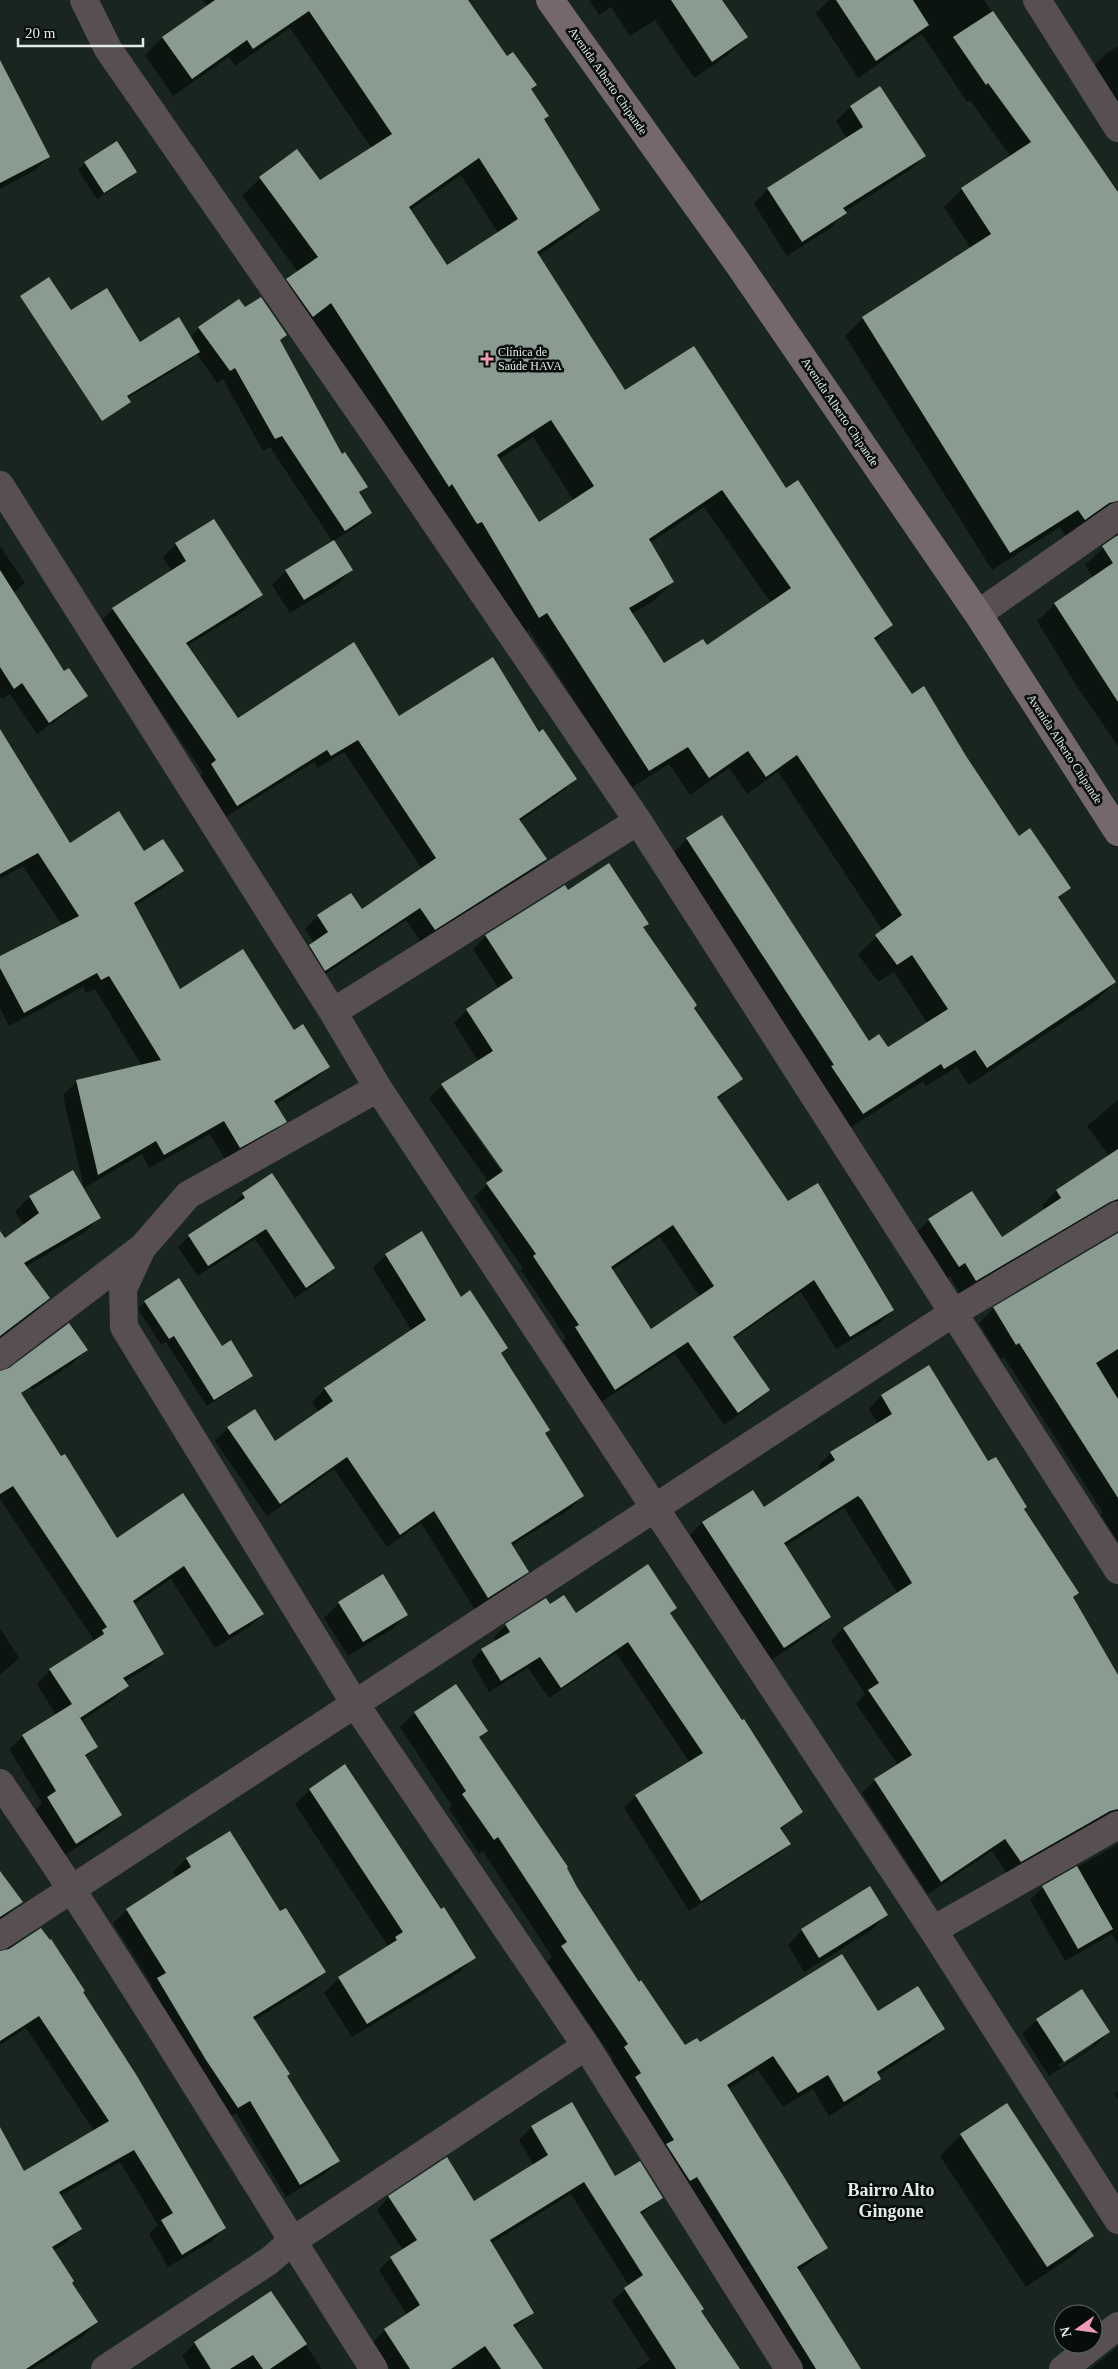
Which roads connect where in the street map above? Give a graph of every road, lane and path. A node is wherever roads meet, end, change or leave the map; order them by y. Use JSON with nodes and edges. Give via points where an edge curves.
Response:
{"nodes":[{"id":1,"x":84,"y":0,"type":"edge"},
{"id":2,"x":550,"y":0,"type":"edge"},
{"id":3,"x":1036,"y":0,"type":"edge"},
{"id":4,"x":1118,"y":128,"type":"edge"},
{"id":5,"x":0,"y":485,"type":"edge"},
{"id":6,"x":1118,"y":516,"type":"edge"},
{"id":7,"x":978,"y":614,"type":"junction"},
{"id":8,"x":638,"y":821,"type":"junction"},
{"id":9,"x":1118,"y":832,"type":"edge"},
{"id":10,"x":334,"y":1012,"type":"junction"},
{"id":11,"x":378,"y":1088,"type":"junction"},
{"id":12,"x":1118,"y":1215,"type":"edge"},
{"id":13,"x":142,"y":1248,"type":"junction"},
{"id":14,"x":953,"y":1313,"type":"junction"},
{"id":15,"x":0,"y":1356,"type":"edge"},
{"id":16,"x":653,"y":1508,"type":"junction"},
{"id":17,"x":1118,"y":1570,"type":"edge"},
{"id":18,"x":355,"y":1704,"type":"junction"},
{"id":19,"x":0,"y":1783,"type":"edge"},
{"id":20,"x":1118,"y":1825,"type":"edge"},
{"id":21,"x":72,"y":1888,"type":"junction"},
{"id":22,"x":933,"y":1930,"type":"junction"},
{"id":23,"x":0,"y":1936,"type":"edge"},
{"id":24,"x":586,"y":2046,"type":"junction"},
{"id":25,"x":1118,"y":2220,"type":"edge"},
{"id":26,"x":291,"y":2242,"type":"junction"},
{"id":27,"x":1118,"y":2326,"type":"edge"},
{"id":28,"x":105,"y":2369,"type":"edge"},
{"id":29,"x":374,"y":2369,"type":"edge"},
{"id":30,"x":789,"y":2369,"type":"edge"},
{"id":31,"x":1063,"y":2369,"type":"edge"}],
"edges":[{"from":1,"to":8,"type":"street","via":[[108,49]]},
{"from":2,"to":7,"type":"main road","name":"Avenida Alberto Chipande","via":[[737,262]]},
{"from":3,"to":4,"type":"street"},
{"from":5,"to":10,"type":"street"},
{"from":6,"to":7,"type":"street"},
{"from":7,"to":9,"type":"main road","name":"Avenida Alberto Chipande"},
{"from":8,"to":10,"type":"street"},
{"from":8,"to":14,"type":"street"},
{"from":10,"to":11,"type":"street"},
{"from":11,"to":13,"type":"street","via":[[188,1195]]},
{"from":11,"to":16,"type":"street"},
{"from":12,"to":14,"type":"street"},
{"from":13,"to":15,"type":"street"},
{"from":13,"to":18,"type":"street","via":[[123,1289],[124,1326]]},
{"from":14,"to":16,"type":"street"},
{"from":14,"to":17,"type":"street"},
{"from":16,"to":18,"type":"street"},
{"from":16,"to":22,"type":"street"},
{"from":18,"to":21,"type":"street"},
{"from":18,"to":24,"type":"street"},
{"from":19,"to":21,"type":"street"},
{"from":20,"to":22,"type":"street"},
{"from":21,"to":23,"type":"street"},
{"from":21,"to":26,"type":"street"},
{"from":22,"to":25,"type":"street"},
{"from":24,"to":26,"type":"street"},
{"from":24,"to":30,"type":"street"},
{"from":26,"to":28,"type":"street"},
{"from":26,"to":29,"type":"street"},
{"from":27,"to":31,"type":"street"}]}
